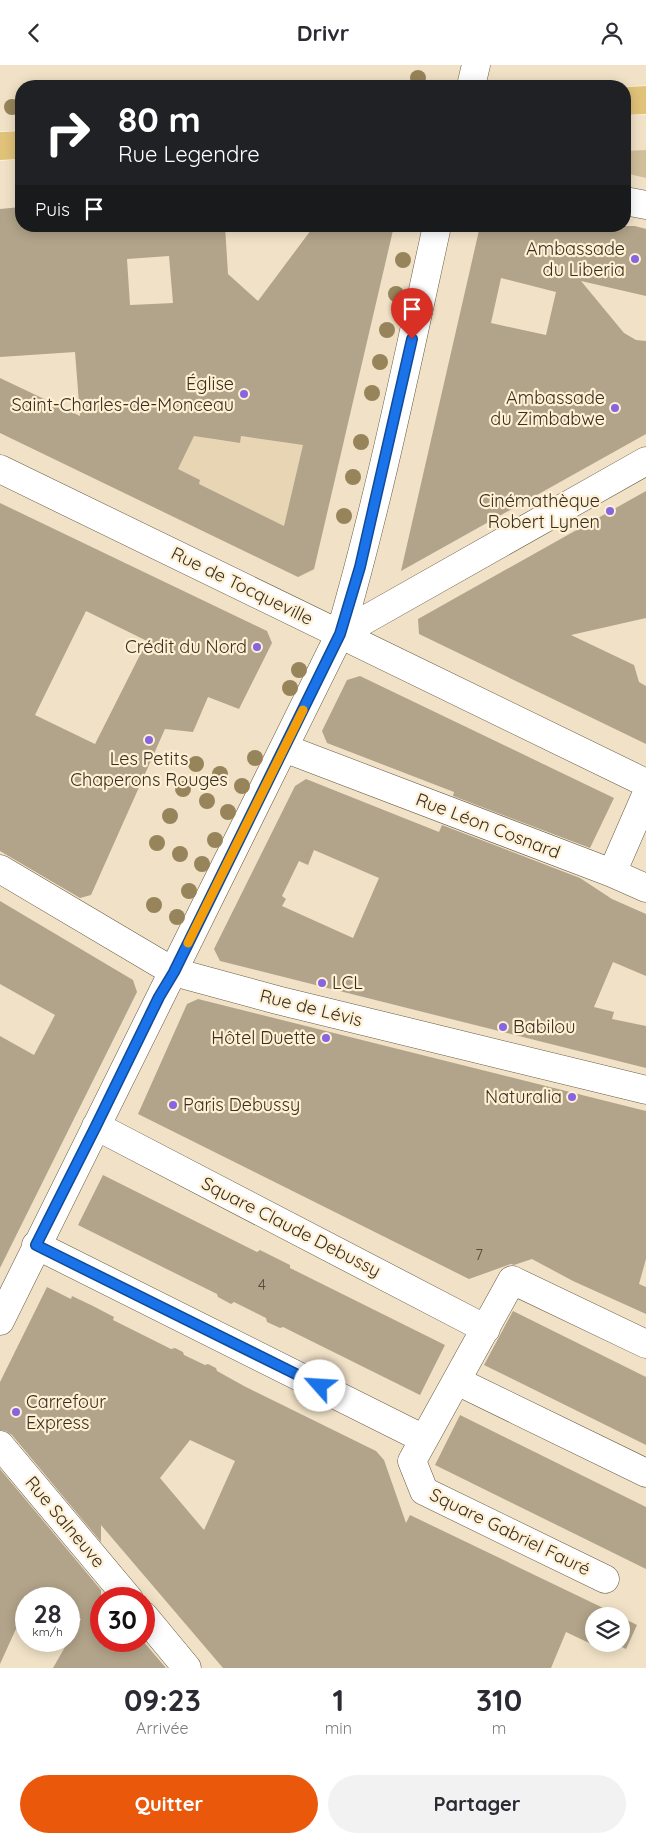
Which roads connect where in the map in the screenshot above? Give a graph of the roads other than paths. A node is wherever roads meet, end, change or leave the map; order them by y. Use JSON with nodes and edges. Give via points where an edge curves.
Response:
{"nodes":[{"id":1,"x":476,"y":65,"type":"edge"},
{"id":2,"x":472,"y":80,"type":"edge"},
{"id":3,"x":646,"y":100,"type":"edge"},
{"id":4,"x":631,"y":101,"type":"edge"},
{"id":5,"x":631,"y":202,"type":"edge"},
{"id":6,"x":646,"y":205,"type":"edge"},
{"id":7,"x":436,"y":232,"type":"edge"},
{"id":8,"x":646,"y":461,"type":"edge"},
{"id":9,"x":0,"y":469,"type":"edge"},
{"id":10,"x":340,"y":634,"type":"junction"},
{"id":11,"x":284,"y":748,"type":"junction"},
{"id":12,"x":646,"y":783,"type":"edge"},
{"id":13,"x":646,"y":795,"type":"edge"},
{"id":14,"x":0,"y":869,"type":"edge"},
{"id":15,"x":612,"y":873,"type":"junction"},
{"id":16,"x":646,"y":888,"type":"edge"},
{"id":17,"x":174,"y":972,"type":"junction"},
{"id":18,"x":646,"y":1090,"type":"edge"},
{"id":19,"x":96,"y":1126,"type":"junction"},
{"id":20,"x":36,"y":1245,"type":"junction"},
{"id":21,"x":1,"y":1315,"type":"edge"},
{"id":22,"x":486,"y":1329,"type":"junction"},
{"id":23,"x":646,"y":1344,"type":"edge"},
{"id":24,"x":457,"y":1381,"type":"junction"},
{"id":25,"x":424,"y":1439,"type":"junction"},
{"id":26,"x":0,"y":1445,"type":"edge"},
{"id":27,"x":646,"y":1473,"type":"edge"},
{"id":28,"x":605,"y":1579,"type":"dead end"},
{"id":29,"x":119,"y":1587,"type":"edge"},
{"id":30,"x":155,"y":1629,"type":"edge"},
{"id":31,"x":187,"y":1668,"type":"edge"}],
"edges":[{"from":1,"to":2,"type":"street"},
{"from":3,"to":4,"type":"main road"},
{"from":5,"to":6,"type":"street"},
{"from":7,"to":10,"type":"street","via":[[360,567]]},
{"from":8,"to":10,"type":"street"},
{"from":9,"to":10,"type":"street","name":"Rue de Tocqueville"},
{"from":10,"to":11,"type":"street"},
{"from":10,"to":12,"type":"street","name":"Rue de Tocqueville"},
{"from":11,"to":15,"type":"street","name":"Rue Léon Cosnard"},
{"from":11,"to":17,"type":"street"},
{"from":13,"to":15,"type":"street"},
{"from":14,"to":17,"type":"street","name":"Rue de Lévis"},
{"from":15,"to":16,"type":"street"},
{"from":17,"to":18,"type":"street","name":"Rue de Lévis"},
{"from":17,"to":19,"type":"street"},
{"from":19,"to":20,"type":"street"},
{"from":19,"to":22,"type":"street","name":"Square Claude Debussy"},
{"from":20,"to":21,"type":"street"},
{"from":20,"to":25,"type":"street"},
{"from":22,"to":23,"type":"street","via":[[512,1280]]},
{"from":22,"to":24,"type":"street"},
{"from":24,"to":25,"type":"street"},
{"from":24,"to":27,"type":"street"},
{"from":25,"to":28,"type":"street","name":"Square Gabriel Fauré","via":[[412,1461],[424,1491]]},
{"from":26,"to":29,"type":"street","name":"Rue Salneuve"},
{"from":30,"to":31,"type":"street"}]}
